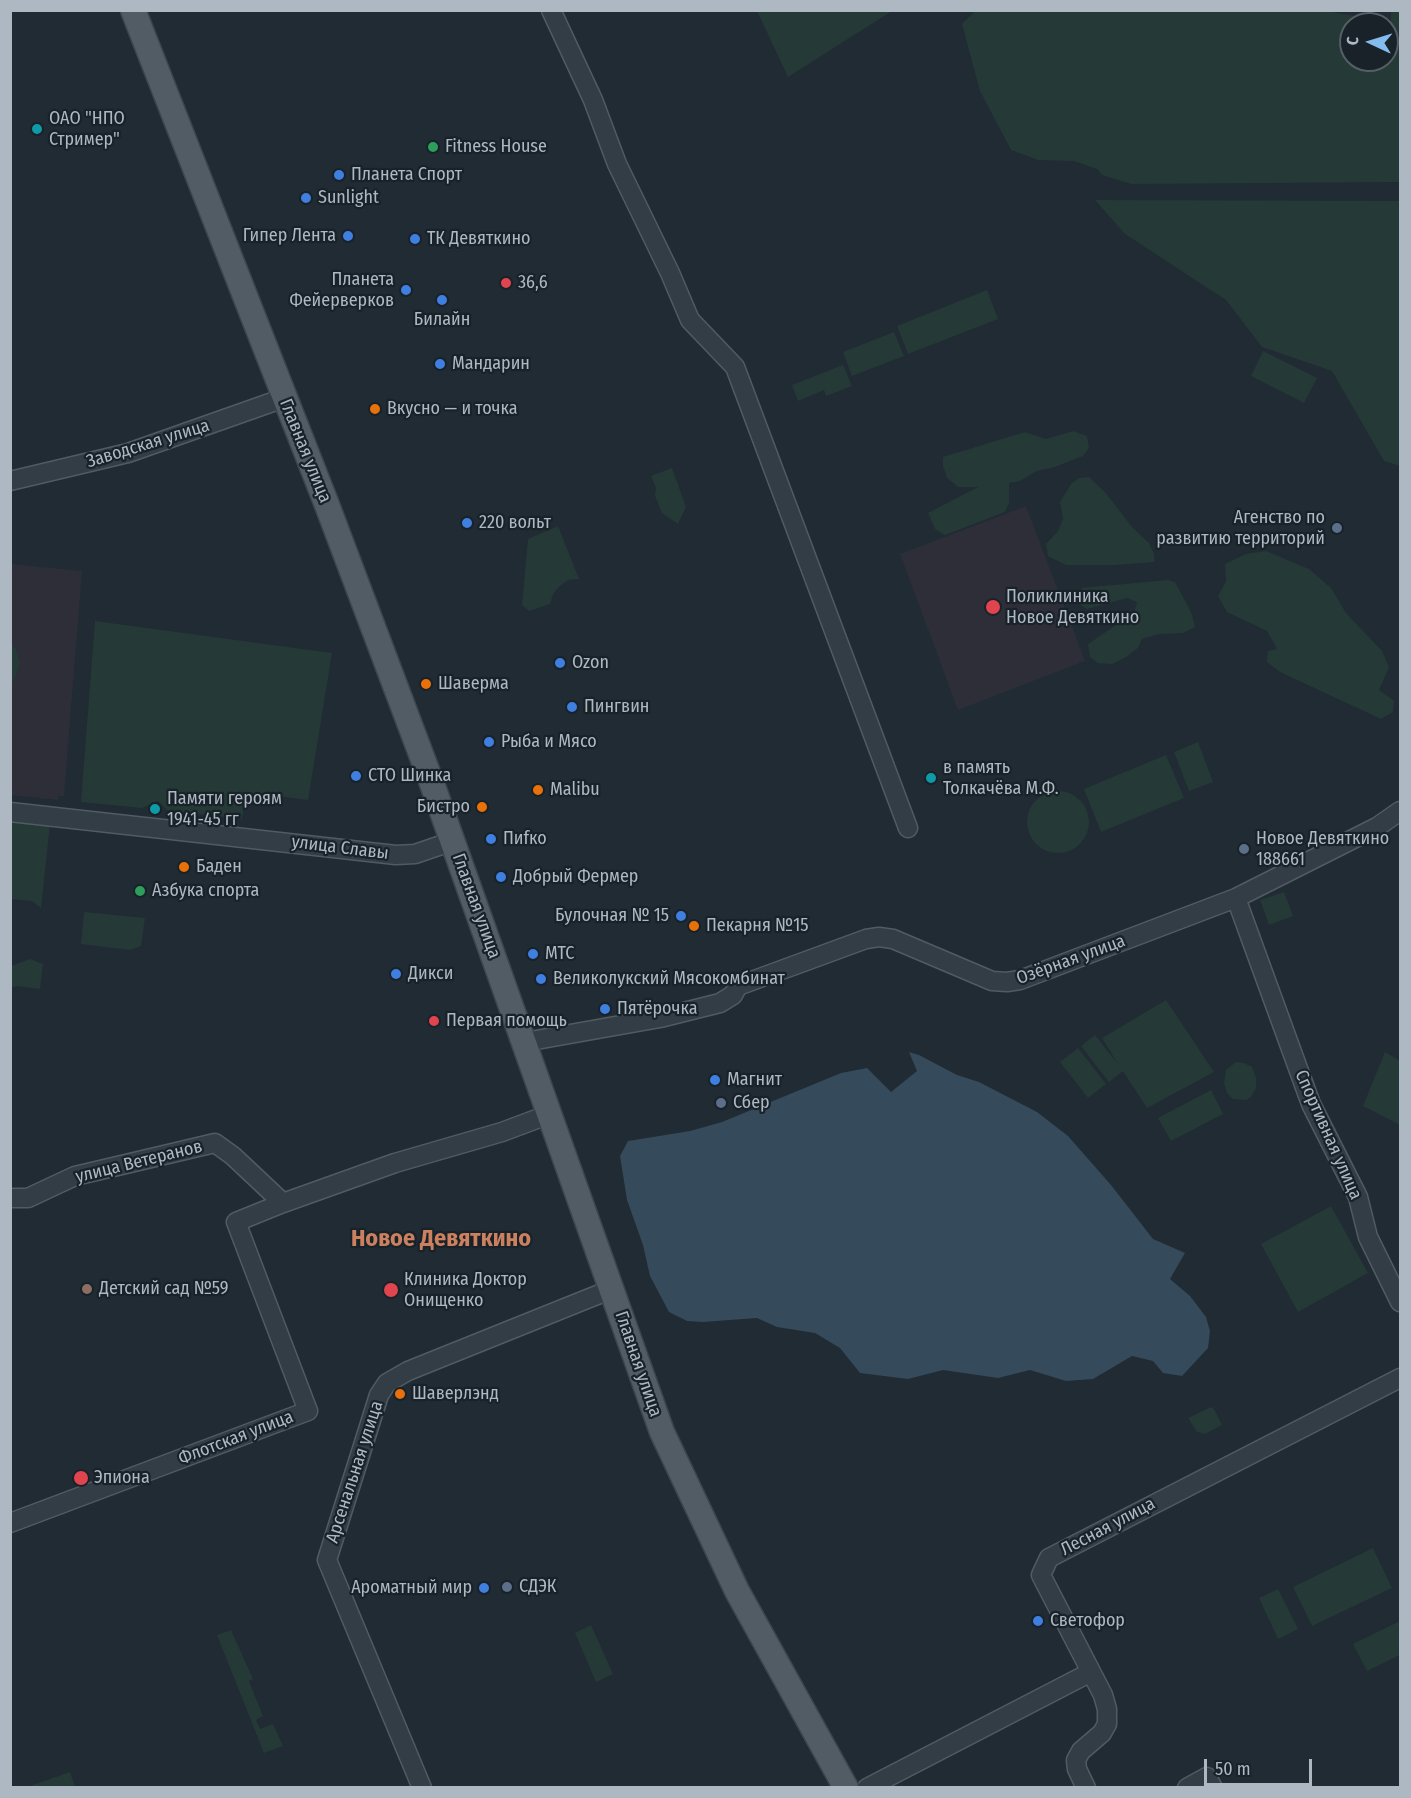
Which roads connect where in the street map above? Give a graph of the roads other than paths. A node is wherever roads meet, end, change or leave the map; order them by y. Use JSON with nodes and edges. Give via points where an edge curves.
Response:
{"nodes":[{"id":1,"x":133,"y":10,"type":"edge"},
{"id":2,"x":551,"y":10,"type":"edge"},
{"id":3,"x":284,"y":398,"type":"junction"},
{"id":4,"x":10,"y":481,"type":"edge"},
{"id":5,"x":1401,"y":811,"type":"edge"},
{"id":6,"x":10,"y":812,"type":"edge"},
{"id":7,"x":908,"y":828,"type":"dead end"},
{"id":8,"x":453,"y":841,"type":"junction"},
{"id":9,"x":1236,"y":898,"type":"junction"},
{"id":10,"x":525,"y":1042,"type":"junction"},
{"id":11,"x":550,"y":1114,"type":"junction"},
{"id":12,"x":10,"y":1198,"type":"edge"},
{"id":13,"x":284,"y":1203,"type":"junction"},
{"id":14,"x":612,"y":1289,"type":"junction"},
{"id":15,"x":1401,"y":1302,"type":"edge"},
{"id":16,"x":1401,"y":1378,"type":"edge"},
{"id":17,"x":10,"y":1523,"type":"edge"},
{"id":18,"x":1091,"y":1672,"type":"junction"},
{"id":19,"x":422,"y":1788,"type":"edge"},
{"id":20,"x":846,"y":1788,"type":"edge"},
{"id":21,"x":867,"y":1788,"type":"edge"},
{"id":22,"x":1086,"y":1788,"type":"edge"},
{"id":23,"x":1188,"y":1788,"type":"edge"},
{"id":24,"x":1213,"y":1788,"type":"edge"}],
"edges":[{"from":1,"to":3,"type":"main road","name":"Главная улица"},
{"from":2,"to":7,"type":"street","via":[[690,320],[735,368]]},
{"from":3,"to":4,"type":"street","name":"Заводская улица","via":[[128,453]]},
{"from":3,"to":8,"type":"main road","name":"Главная улица"},
{"from":5,"to":9,"type":"street","name":"Озёрная улица"},
{"from":6,"to":8,"type":"street","name":"улица Славы","via":[[396,855],[415,854]]},
{"from":8,"to":10,"type":"main road","name":"Главная улица"},
{"from":9,"to":10,"type":"street","name":"Озёрная улица","via":[[1020,980],[992,981],[893,939],[879,937],[738,986],[733,995],[720,1003]]},
{"from":9,"to":15,"type":"street","name":"Спортивная улица","via":[[1311,1104],[1358,1197],[1368,1237]]},
{"from":10,"to":11,"type":"main road","name":"Главная улица"},
{"from":11,"to":13,"type":"street"},
{"from":11,"to":14,"type":"main road","name":"Главная улица"},
{"from":12,"to":13,"type":"street","name":"улица Ветеранов","via":[[28,1198],[75,1176],[215,1143]]},
{"from":13,"to":17,"type":"street","name":"Флотская улица","via":[[236,1222],[308,1411]]},
{"from":14,"to":19,"type":"street","name":"Арсенальная улица","via":[[408,1371],[387,1383],[379,1395],[327,1560]]},
{"from":14,"to":20,"type":"main road","name":"Главная улица","via":[[662,1432],[711,1539]]},
{"from":16,"to":18,"type":"street","name":"Лесная улица","via":[[1049,1558],[1041,1575]]},
{"from":18,"to":21,"type":"street"},
{"from":18,"to":22,"type":"street","name":"Лесная улица","via":[[1103,1695],[1107,1724],[1076,1760]]},
{"from":23,"to":24,"type":"street","via":[[1208,1777]]}]}
